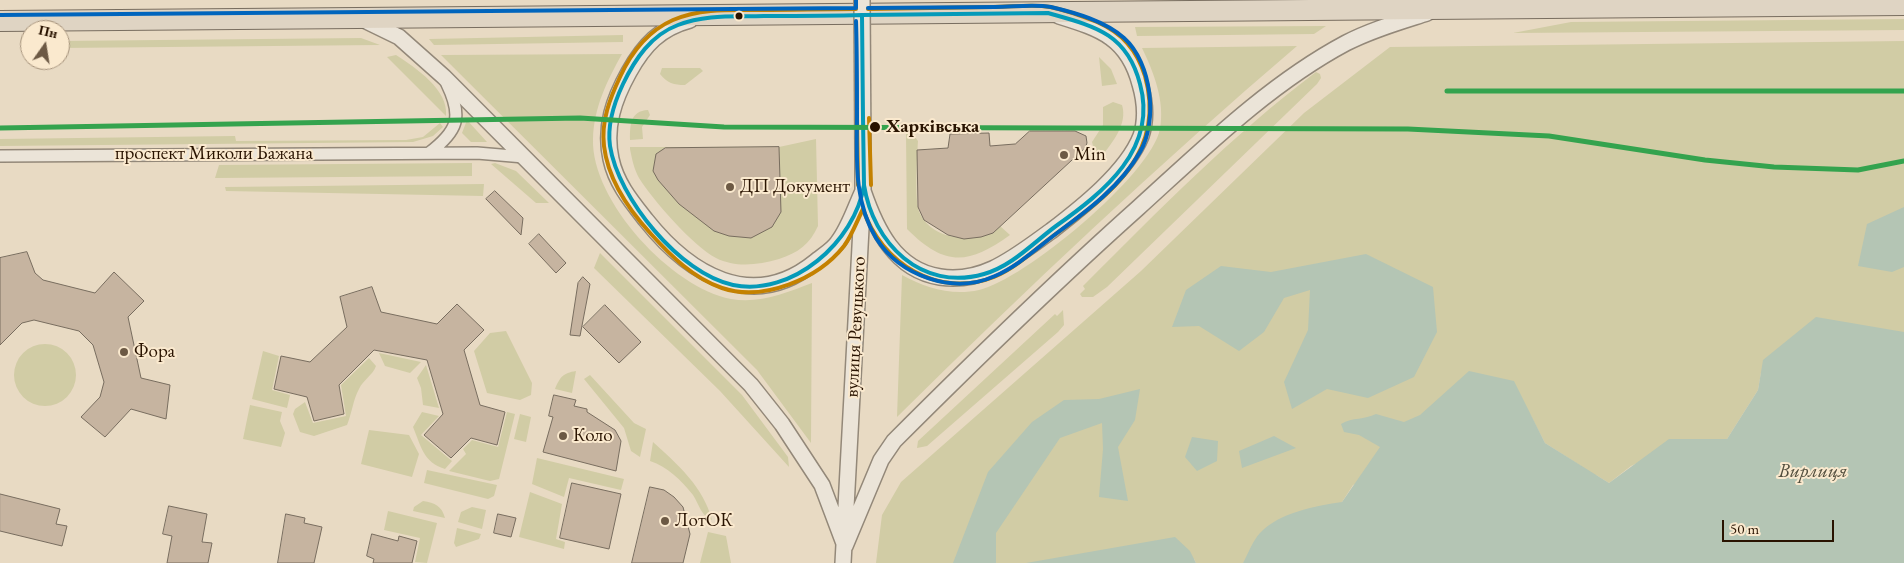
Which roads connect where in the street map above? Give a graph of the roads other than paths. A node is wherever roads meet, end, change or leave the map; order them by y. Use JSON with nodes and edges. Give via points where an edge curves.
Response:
{"nodes":[{"id":1,"x":862,"y":0,"type":"edge"},
{"id":2,"x":1904,"y":6,"type":"edge"},
{"id":3,"x":1440,"y":9,"type":"junction"},
{"id":4,"x":1048,"y":12,"type":"junction"},
{"id":5,"x":703,"y":16,"type":"junction"},
{"id":6,"x":359,"y":18,"type":"junction"},
{"id":7,"x":0,"y":21,"type":"edge"},
{"id":8,"x":444,"y":78,"type":"junction"},
{"id":9,"x":429,"y":153,"type":"junction"},
{"id":10,"x":0,"y":156,"type":"edge"},
{"id":11,"x":524,"y":157,"type":"junction"},
{"id":12,"x":863,"y":191,"type":"junction"},
{"id":13,"x":845,"y":546,"type":"junction"},
{"id":14,"x":843,"y":563,"type":"edge"}],
"edges":[{"from":1,"to":12,"type":"street","name":"вулиця Ревуцького","bridge":true},
{"from":2,"to":3,"type":"highway"},
{"from":3,"to":4,"type":"highway"},
{"from":3,"to":13,"type":"street","via":[[1381,27],[1346,43],[1318,60],[1220,134],[996,338],[894,441],[881,460]]},
{"from":4,"to":5,"type":"highway"},
{"from":4,"to":12,"type":"street","via":[[1089,25],[1122,44],[1138,73],[1145,99],[1141,134],[1134,149],[1079,210],[996,268],[977,276],[938,277],[902,258],[885,242]]},
{"from":5,"to":6,"type":"highway"},
{"from":5,"to":12,"type":"street","via":[[673,24],[658,33],[639,55],[613,106],[609,145],[614,168],[626,195],[652,228],[682,258],[717,279],[734,285],[752,286],[775,282],[807,268],[838,243]]},
{"from":6,"to":7,"type":"highway"},
{"from":6,"to":8,"type":"street","via":[[399,38]]},
{"from":8,"to":9,"type":"street","via":[[456,104],[456,115],[450,135]]},
{"from":8,"to":11,"type":"street"},
{"from":9,"to":10,"type":"street","name":"проспект Миколи Бажана"},
{"from":9,"to":11,"type":"street","name":"проспект Миколи Бажана"},
{"from":11,"to":13,"type":"street","via":[[751,385],[822,485]]},
{"from":12,"to":13,"type":"street","name":"вулиця Ревуцького"},
{"from":13,"to":14,"type":"street","name":"вулиця Ревуцького"}]}
